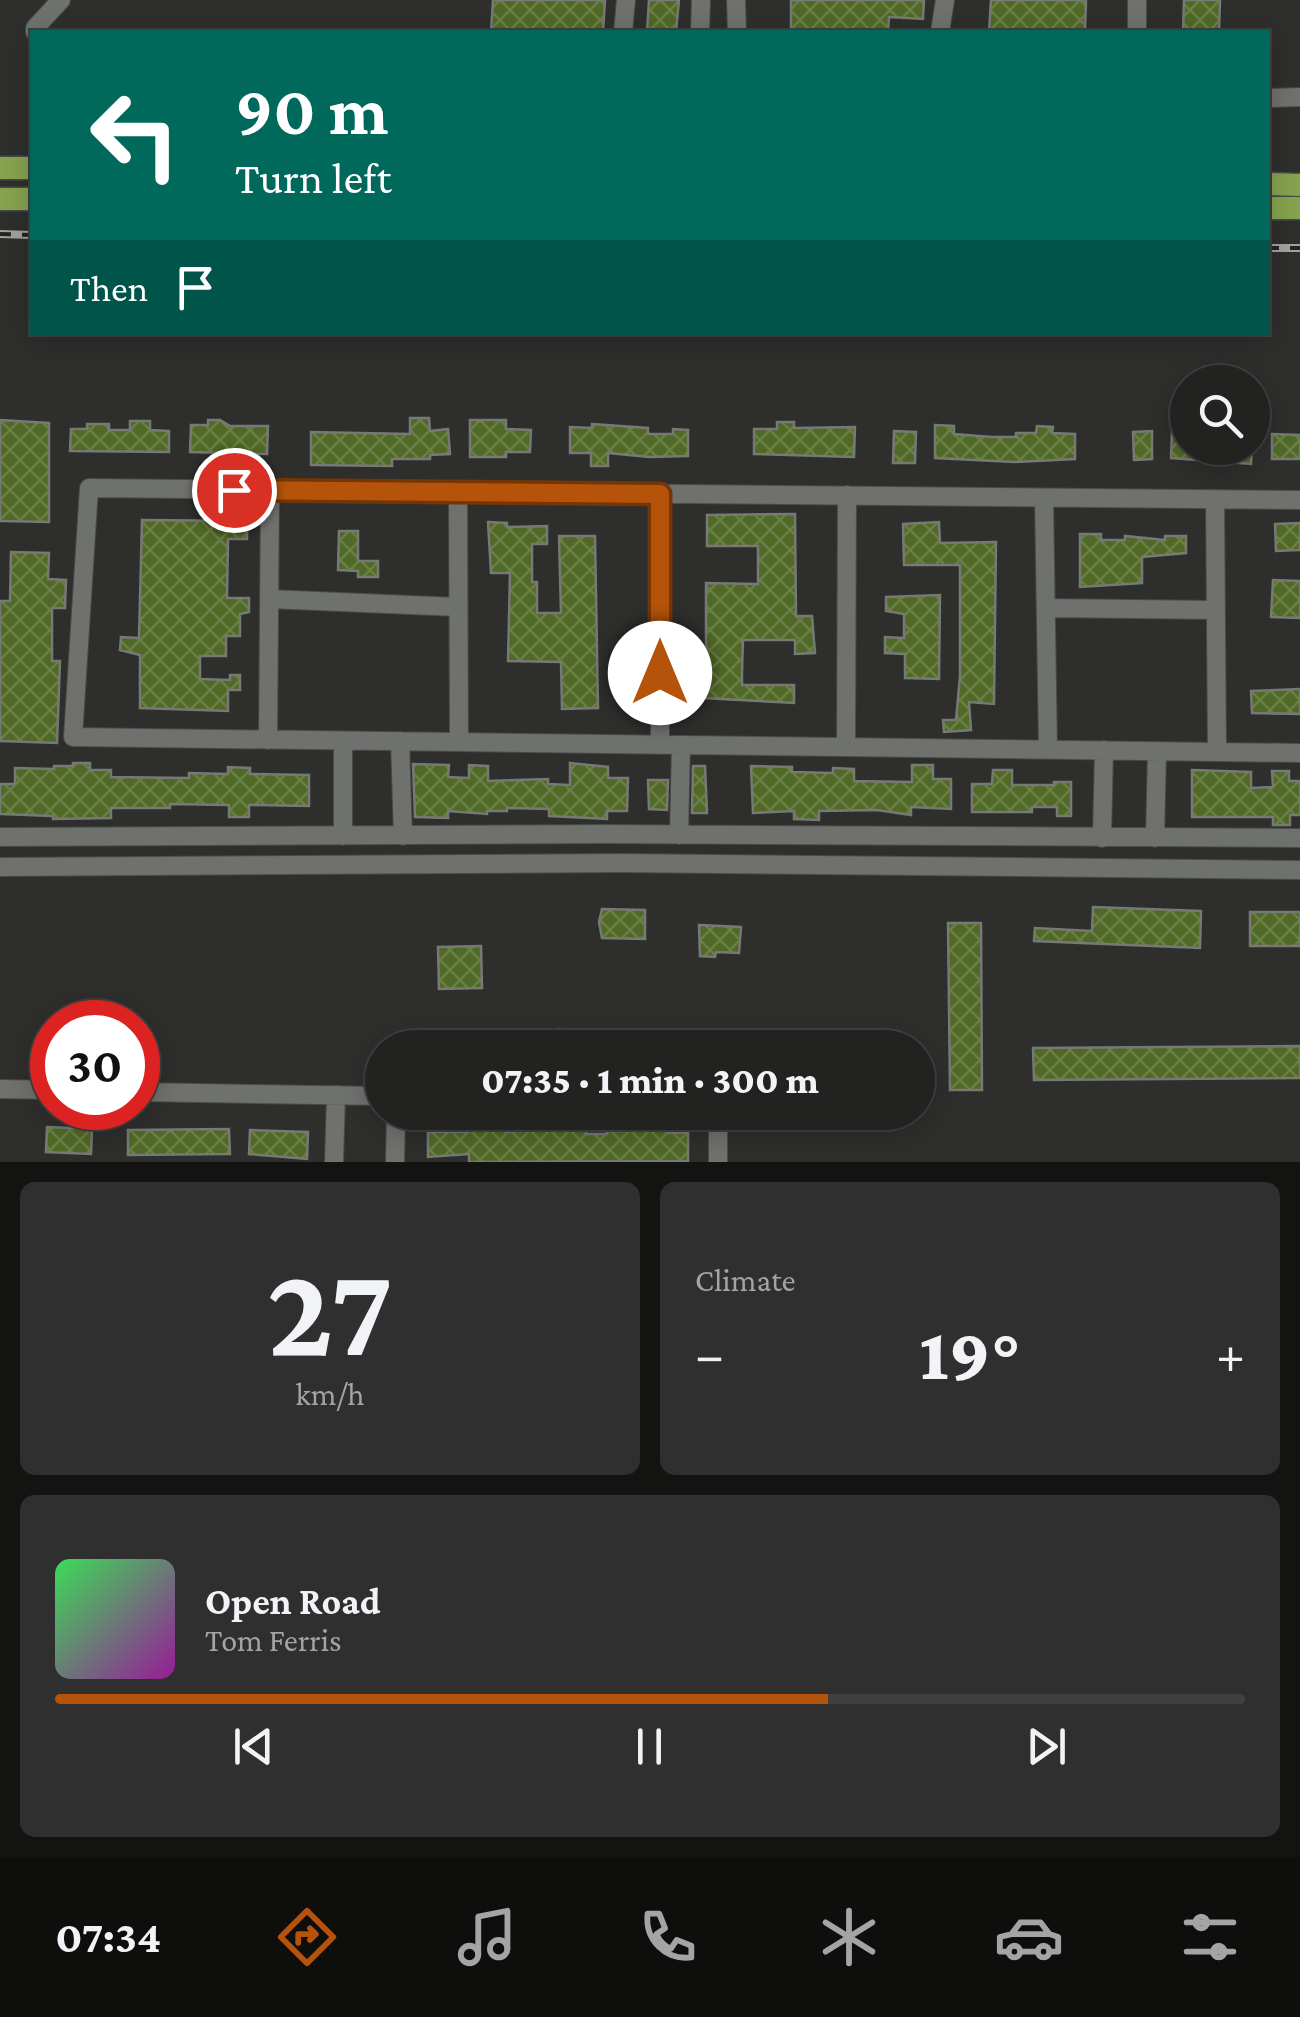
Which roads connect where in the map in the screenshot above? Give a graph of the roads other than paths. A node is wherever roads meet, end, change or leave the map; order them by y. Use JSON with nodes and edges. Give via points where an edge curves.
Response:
{"nodes":[{"id":1,"x":61,"y":0,"type":"edge"},
{"id":2,"x":626,"y":0,"type":"edge"},
{"id":3,"x":701,"y":0,"type":"edge"},
{"id":4,"x":736,"y":0,"type":"edge"},
{"id":5,"x":945,"y":0,"type":"edge"},
{"id":6,"x":1137,"y":0,"type":"edge"},
{"id":7,"x":36,"y":30,"type":"edge"},
{"id":8,"x":624,"y":30,"type":"edge"},
{"id":9,"x":700,"y":30,"type":"edge"},
{"id":10,"x":737,"y":30,"type":"edge"},
{"id":11,"x":940,"y":30,"type":"edge"},
{"id":12,"x":1137,"y":30,"type":"edge"},
{"id":13,"x":1300,"y":97,"type":"edge"},
{"id":14,"x":1270,"y":98,"type":"edge"},
{"id":15,"x":0,"y":168,"type":"edge"},
{"id":16,"x":30,"y":168,"type":"edge"},
{"id":17,"x":1270,"y":184,"type":"edge"},
{"id":18,"x":1300,"y":185,"type":"edge"},
{"id":19,"x":0,"y":199,"type":"edge"},
{"id":20,"x":30,"y":199,"type":"edge"},
{"id":21,"x":1270,"y":208,"type":"edge"},
{"id":22,"x":1300,"y":208,"type":"edge"},
{"id":23,"x":270,"y":490,"type":"junction"},
{"id":24,"x":458,"y":492,"type":"junction"},
{"id":25,"x":660,"y":494,"type":"junction"},
{"id":26,"x":847,"y":495,"type":"junction"},
{"id":27,"x":1044,"y":498,"type":"junction"},
{"id":28,"x":1215,"y":499,"type":"junction"},
{"id":29,"x":1300,"y":500,"type":"edge"},
{"id":30,"x":269,"y":599,"type":"junction"},
{"id":31,"x":458,"y":606,"type":"junction"},
{"id":32,"x":1046,"y":608,"type":"junction"},
{"id":33,"x":1216,"y":610,"type":"junction"},
{"id":34,"x":268,"y":740,"type":"junction"},
{"id":35,"x":344,"y":741,"type":"junction"},
{"id":36,"x":400,"y":742,"type":"junction"},
{"id":37,"x":459,"y":742,"type":"junction"},
{"id":38,"x":660,"y":745,"type":"junction"},
{"id":39,"x":681,"y":745,"type":"junction"},
{"id":40,"x":846,"y":747,"type":"junction"},
{"id":41,"x":1048,"y":750,"type":"junction"},
{"id":42,"x":1104,"y":750,"type":"junction"},
{"id":43,"x":1157,"y":751,"type":"junction"},
{"id":44,"x":1217,"y":752,"type":"junction"},
{"id":45,"x":1300,"y":752,"type":"edge"},
{"id":46,"x":679,"y":835,"type":"junction"},
{"id":47,"x":342,"y":836,"type":"junction"},
{"id":48,"x":403,"y":836,"type":"junction"},
{"id":49,"x":0,"y":837,"type":"edge"},
{"id":50,"x":1102,"y":838,"type":"junction"},
{"id":51,"x":1155,"y":838,"type":"junction"},
{"id":52,"x":1300,"y":838,"type":"edge"},
{"id":53,"x":0,"y":868,"type":"edge"},
{"id":54,"x":1300,"y":870,"type":"edge"},
{"id":55,"x":0,"y":1090,"type":"edge"},
{"id":56,"x":30,"y":1090,"type":"edge"},
{"id":57,"x":160,"y":1092,"type":"edge"},
{"id":58,"x":336,"y":1095,"type":"junction"},
{"id":59,"x":365,"y":1096,"type":"edge"},
{"id":60,"x":396,"y":1130,"type":"edge"},
{"id":61,"x":718,"y":1130,"type":"edge"},
{"id":62,"x":334,"y":1162,"type":"edge"},
{"id":63,"x":395,"y":1162,"type":"edge"},
{"id":64,"x":718,"y":1162,"type":"edge"}],
"edges":[{"from":1,"to":7,"type":"street"},
{"from":2,"to":8,"type":"street"},
{"from":3,"to":9,"type":"street"},
{"from":4,"to":10,"type":"street"},
{"from":5,"to":11,"type":"street"},
{"from":6,"to":12,"type":"street"},
{"from":13,"to":14,"type":"street"},
{"from":15,"to":16,"type":"main road"},
{"from":17,"to":18,"type":"main road"},
{"from":19,"to":20,"type":"main road"},
{"from":21,"to":22,"type":"main road"},
{"from":23,"to":24,"type":"street"},
{"from":23,"to":30,"type":"street"},
{"from":23,"to":34,"type":"street","via":[[89,488],[73,738]]},
{"from":24,"to":25,"type":"street"},
{"from":24,"to":31,"type":"street"},
{"from":25,"to":26,"type":"street"},
{"from":25,"to":38,"type":"street"},
{"from":26,"to":27,"type":"street"},
{"from":26,"to":40,"type":"street"},
{"from":27,"to":28,"type":"street"},
{"from":27,"to":32,"type":"street"},
{"from":28,"to":29,"type":"street"},
{"from":28,"to":33,"type":"street"},
{"from":30,"to":31,"type":"street"},
{"from":30,"to":34,"type":"street"},
{"from":31,"to":37,"type":"street"},
{"from":32,"to":33,"type":"street"},
{"from":32,"to":41,"type":"street"},
{"from":33,"to":44,"type":"street"},
{"from":34,"to":35,"type":"street"},
{"from":35,"to":36,"type":"street"},
{"from":35,"to":47,"type":"street"},
{"from":36,"to":37,"type":"street"},
{"from":36,"to":48,"type":"street"},
{"from":37,"to":38,"type":"street"},
{"from":38,"to":39,"type":"street"},
{"from":39,"to":40,"type":"street"},
{"from":39,"to":46,"type":"street"},
{"from":40,"to":41,"type":"street"},
{"from":41,"to":42,"type":"street"},
{"from":42,"to":43,"type":"street"},
{"from":42,"to":50,"type":"street"},
{"from":43,"to":44,"type":"street"},
{"from":43,"to":51,"type":"street"},
{"from":44,"to":45,"type":"street"},
{"from":46,"to":48,"type":"street"},
{"from":46,"to":50,"type":"street"},
{"from":47,"to":48,"type":"street"},
{"from":47,"to":49,"type":"street"},
{"from":50,"to":51,"type":"street"},
{"from":51,"to":52,"type":"street"},
{"from":53,"to":54,"type":"street","via":[[583,863]]},
{"from":55,"to":56,"type":"street"},
{"from":57,"to":58,"type":"street"},
{"from":58,"to":59,"type":"street"},
{"from":58,"to":62,"type":"street"},
{"from":60,"to":63,"type":"street"},
{"from":61,"to":64,"type":"street"}]}
